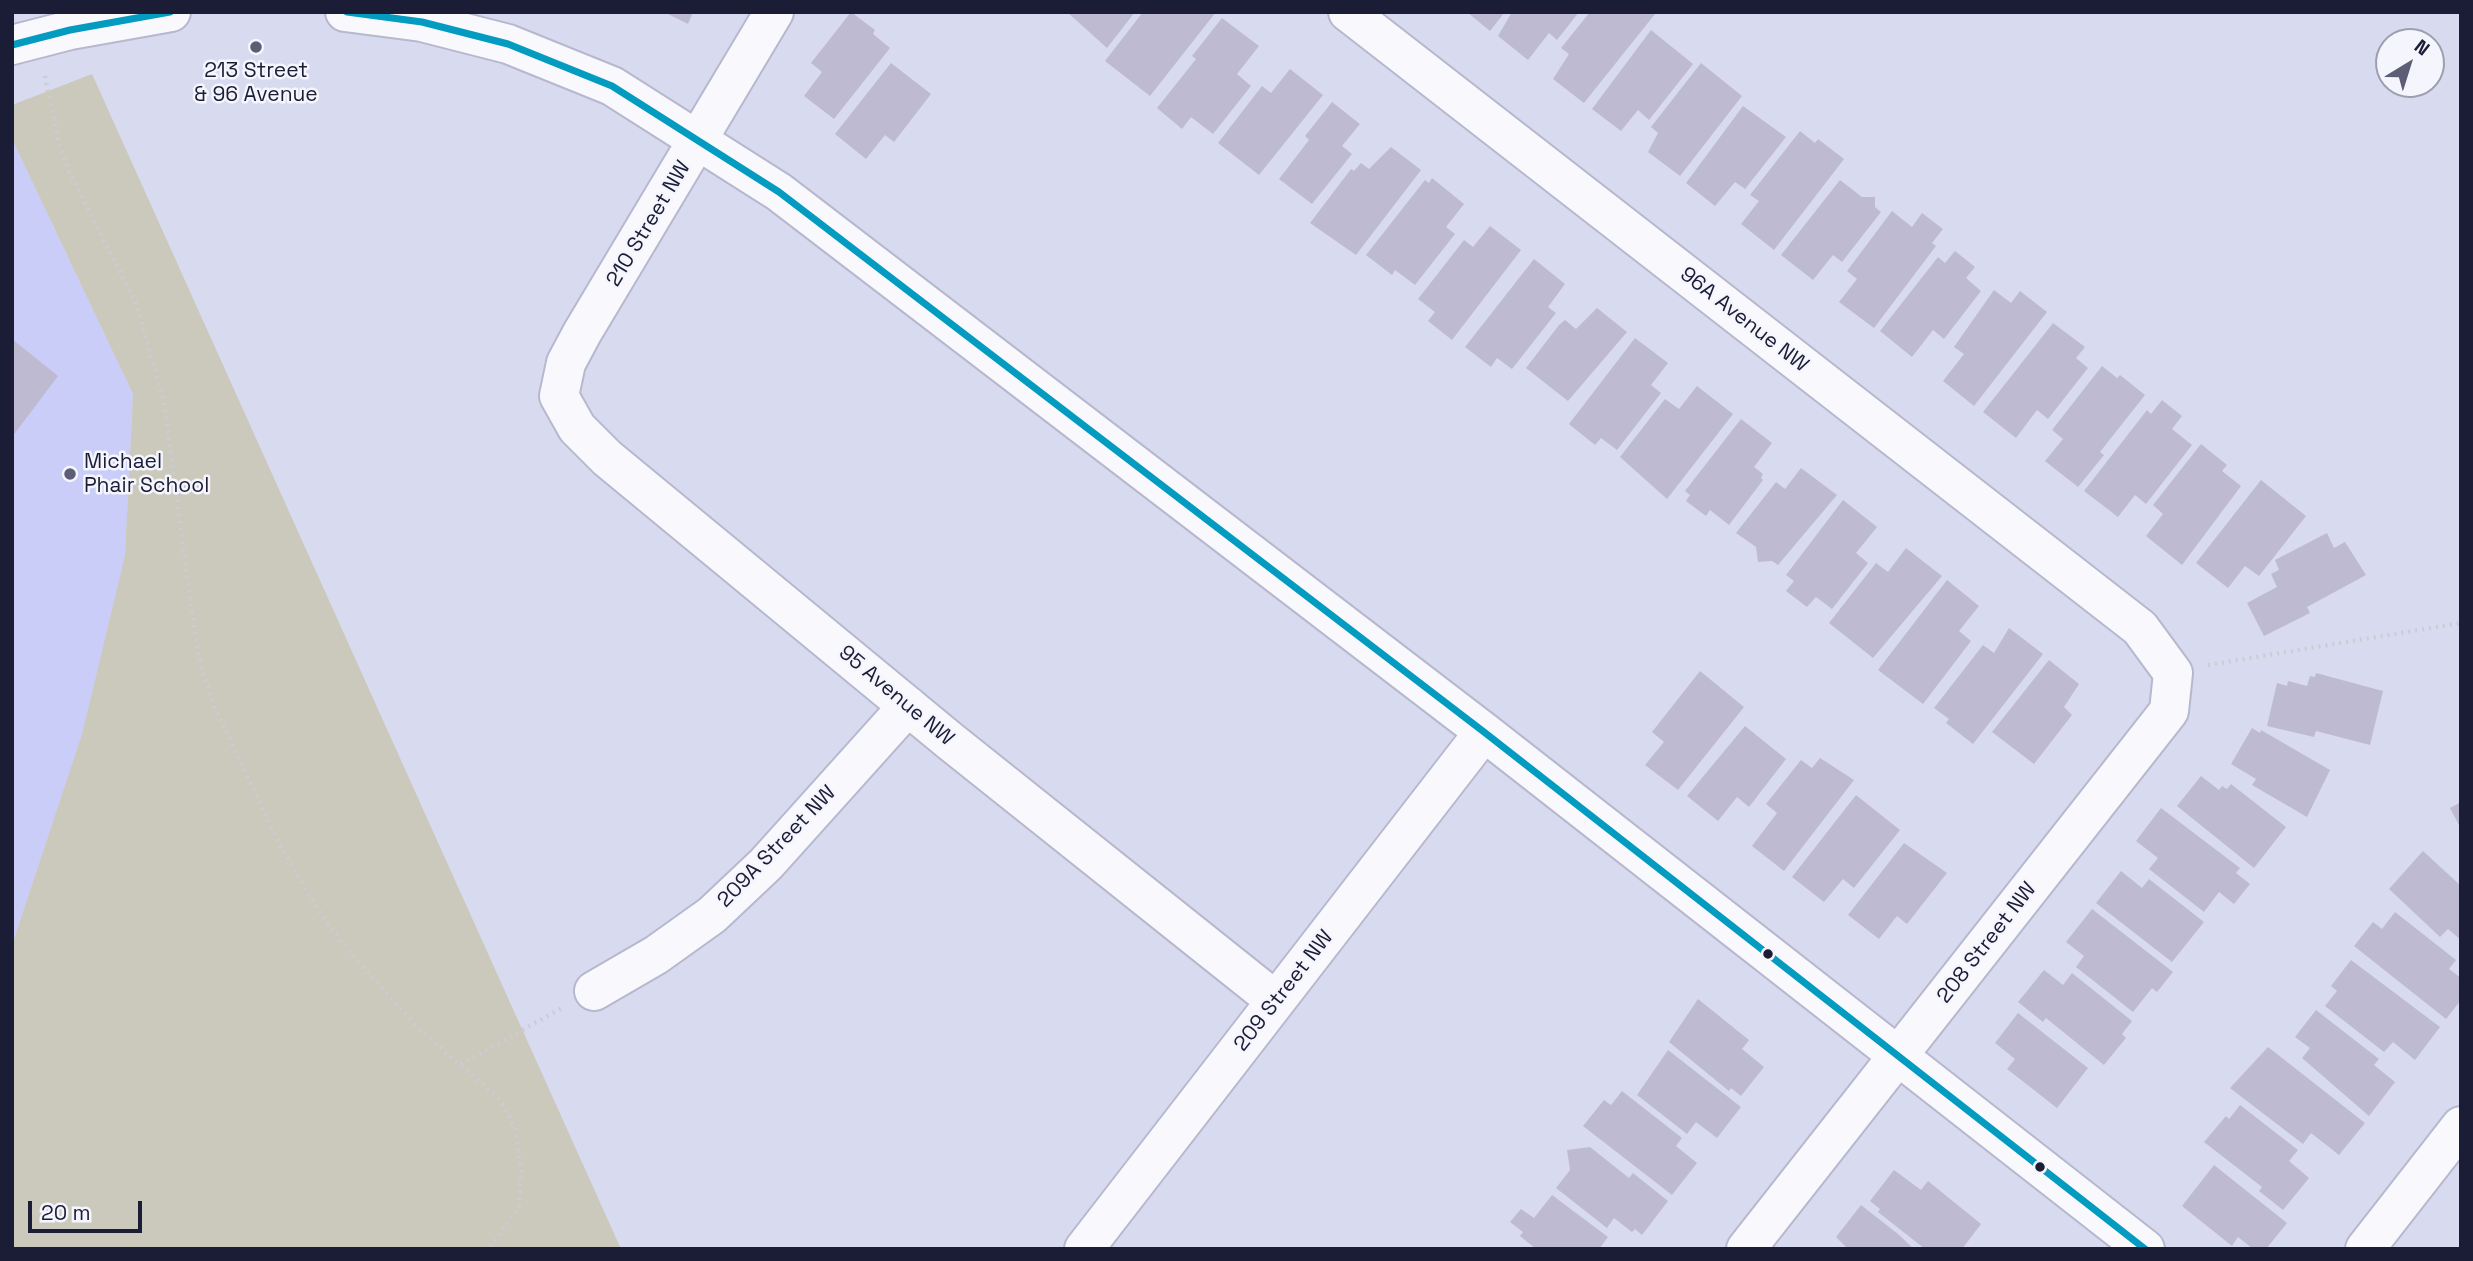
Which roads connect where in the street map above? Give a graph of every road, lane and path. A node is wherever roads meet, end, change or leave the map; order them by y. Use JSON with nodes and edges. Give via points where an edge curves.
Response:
{"nodes":[{"id":1,"x":171,"y":12,"type":"edge"},
{"id":2,"x":345,"y":12,"type":"edge"},
{"id":3,"x":774,"y":12,"type":"edge"},
{"id":4,"x":1348,"y":12,"type":"edge"},
{"id":5,"x":25,"y":41,"type":"edge"},
{"id":6,"x":700,"y":140,"type":"junction"},
{"id":7,"x":566,"y":363,"type":"joint"},
{"id":8,"x":2461,"y":624,"type":"edge"},
{"id":9,"x":2173,"y":673,"type":"junction"},
{"id":10,"x":908,"y":706,"type":"junction"},
{"id":11,"x":1484,"y":732,"type":"junction"},
{"id":12,"x":594,"y":991,"type":"joint"},
{"id":13,"x":1276,"y":1001,"type":"junction"},
{"id":14,"x":1898,"y":1056,"type":"junction"},
{"id":15,"x":461,"y":1064,"type":"junction"},
{"id":16,"x":2461,"y":1126,"type":"edge"},
{"id":17,"x":489,"y":1249,"type":"edge"},
{"id":18,"x":1084,"y":1249,"type":"edge"},
{"id":19,"x":1746,"y":1249,"type":"edge"},
{"id":20,"x":2145,"y":1249,"type":"edge"},
{"id":21,"x":2365,"y":1249,"type":"edge"}],
"edges":[{"from":1,"to":5,"type":"street"},
{"from":2,"to":6,"type":"street","via":[[422,22],[508,44],[612,86]]},
{"from":3,"to":6,"type":"street","name":"210 Street NW"},
{"from":4,"to":9,"type":"street","name":"96A Avenue NW","via":[[2140,628]]},
{"from":5,"to":15,"type":"path","via":[[62,153],[136,304],[164,401],[193,621],[201,667],[216,710],[253,791],[313,902],[387,995]]},
{"from":6,"to":7,"type":"street","name":"210 Street NW"},
{"from":6,"to":11,"type":"street","via":[[779,192]]},
{"from":7,"to":10,"type":"street","name":"95 Avenue NW","via":[[559,396],[578,428],[607,458]]},
{"from":8,"to":9,"type":"path"},
{"from":9,"to":14,"type":"street","name":"208 Street NW","via":[[2169,711]]},
{"from":10,"to":12,"type":"street","name":"209A Street NW","via":[[766,864],[712,915]]},
{"from":10,"to":13,"type":"street","name":"95 Avenue NW"},
{"from":11,"to":13,"type":"street","name":"209 Street NW"},
{"from":11,"to":14,"type":"street"},
{"from":12,"to":15,"type":"path"},
{"from":13,"to":18,"type":"street","name":"209 Street NW"},
{"from":14,"to":19,"type":"street","name":"208 Street NW"},
{"from":14,"to":20,"type":"street"},
{"from":15,"to":17,"type":"path","via":[[501,1101],[515,1128],[521,1168],[519,1206]]},
{"from":16,"to":21,"type":"street"}]}
